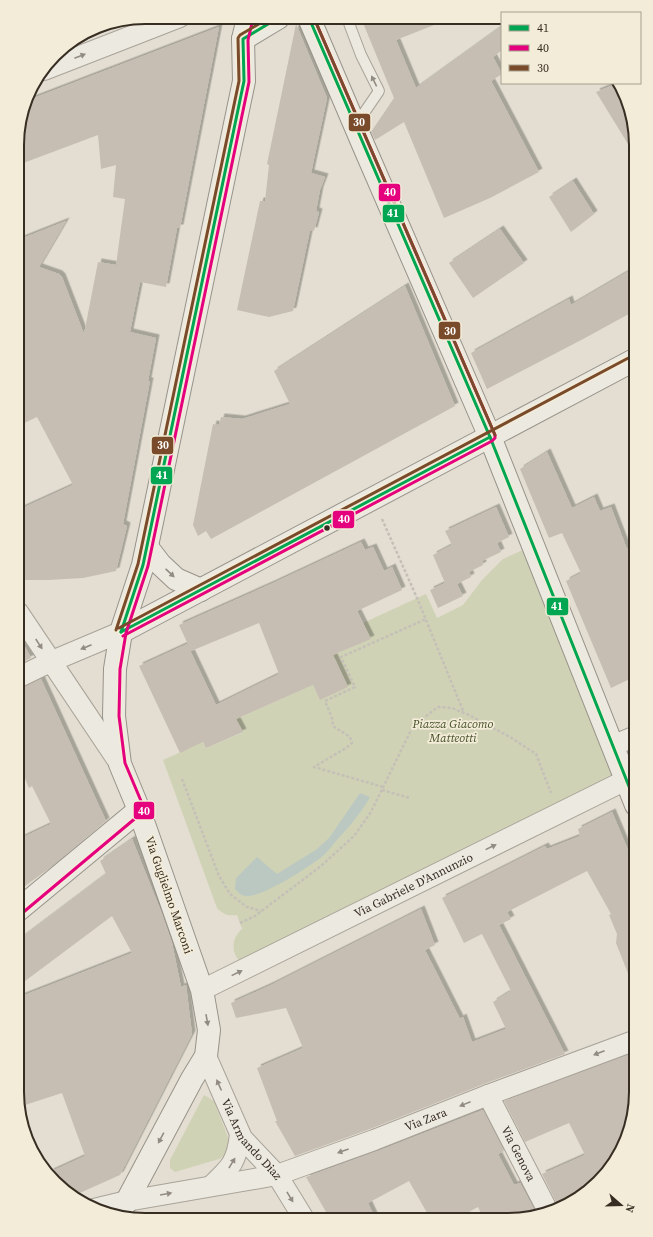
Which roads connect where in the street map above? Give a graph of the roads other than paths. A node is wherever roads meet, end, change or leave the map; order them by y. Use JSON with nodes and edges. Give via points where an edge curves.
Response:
{"nodes":[{"id":1,"x":162,"y":24,"type":"edge"},
{"id":2,"x":246,"y":24,"type":"edge"},
{"id":3,"x":268,"y":24,"type":"edge"},
{"id":4,"x":312,"y":24,"type":"edge"},
{"id":5,"x":350,"y":24,"type":"edge"},
{"id":6,"x":243,"y":38,"type":"junction"},
{"id":7,"x":53,"y":67,"type":"edge"},
{"id":8,"x":355,"y":126,"type":"junction"},
{"id":9,"x":629,"y":363,"type":"edge"},
{"id":10,"x":490,"y":437,"type":"junction"},
{"id":11,"x":147,"y":547,"type":"junction"},
{"id":12,"x":201,"y":590,"type":"junction"},
{"id":13,"x":24,"y":621,"type":"edge"},
{"id":14,"x":121,"y":632,"type":"junction"},
{"id":15,"x":50,"y":662,"type":"junction"},
{"id":16,"x":24,"y":675,"type":"edge"},
{"id":17,"x":629,"y":739,"type":"edge"},
{"id":18,"x":612,"y":746,"type":"junction"},
{"id":19,"x":120,"y":764,"type":"junction"},
{"id":20,"x":626,"y":780,"type":"junction"},
{"id":21,"x":629,"y":788,"type":"edge"},
{"id":22,"x":139,"y":810,"type":"junction"},
{"id":23,"x":24,"y":905,"type":"edge"},
{"id":24,"x":202,"y":990,"type":"junction"},
{"id":25,"x":629,"y":1043,"type":"edge"},
{"id":26,"x":206,"y":1056,"type":"junction"},
{"id":27,"x":488,"y":1095,"type":"junction"},
{"id":28,"x":240,"y":1134,"type":"junction"},
{"id":29,"x":277,"y":1175,"type":"junction"},
{"id":30,"x":212,"y":1186,"type":"junction"},
{"id":31,"x":546,"y":1207,"type":"edge"},
{"id":32,"x":122,"y":1208,"type":"edge"},
{"id":33,"x":300,"y":1213,"type":"edge"}],
"edges":[{"from":7,"to":1,"type":"street","one_way":true},
{"from":2,"to":6,"type":"main road","name":"Via Guglielmo Marconi"},
{"from":3,"to":6,"type":"main road"},
{"from":4,"to":8,"type":"main road"},
{"from":8,"to":5,"type":"lane","one_way":true,"via":[[378,90],[361,55]]},
{"from":6,"to":11,"type":"main road","name":"Via Guglielmo Marconi","via":[[244,81]]},
{"from":8,"to":10,"type":"main road"},
{"from":9,"to":10,"type":"main road"},
{"from":10,"to":12,"type":"main road"},
{"from":10,"to":18,"type":"main road"},
{"from":11,"to":12,"type":"main road","one_way":true,"via":[[176,579]]},
{"from":11,"to":14,"type":"main road","name":"Via Guglielmo Marconi"},
{"from":12,"to":14,"type":"main road"},
{"from":13,"to":15,"type":"street","one_way":true},
{"from":14,"to":15,"type":"street","one_way":true},
{"from":14,"to":19,"type":"main road","name":"Via Guglielmo Marconi","via":[[115,669],[114,716]]},
{"from":15,"to":16,"type":"street"},
{"from":15,"to":19,"type":"street"},
{"from":17,"to":18,"type":"street"},
{"from":18,"to":20,"type":"main road"},
{"from":19,"to":22,"type":"main road","name":"Via Guglielmo Marconi"},
{"from":20,"to":21,"type":"main road"},
{"from":24,"to":20,"type":"street","name":"Via Gabriele D'Annunzio","one_way":true},
{"from":22,"to":23,"type":"main road"},
{"from":22,"to":24,"type":"main road","name":"Via Guglielmo Marconi"},
{"from":24,"to":26,"type":"main road","name":"Via Guglielmo Marconi","one_way":true,"via":[[209,1030]]},
{"from":25,"to":27,"type":"street","name":"Via Zara","one_way":true},
{"from":28,"to":26,"type":"street","name":"Via Armando Diaz","one_way":true},
{"from":26,"to":32,"type":"main road","name":"Via Guglielmo Marconi","one_way":true},
{"from":27,"to":29,"type":"street","name":"Via Zara","one_way":true},
{"from":27,"to":31,"type":"street","name":"Via Genova"},
{"from":28,"to":29,"type":"street","name":"Via Armando Diaz"},
{"from":30,"to":28,"type":"street","one_way":true,"via":[[233,1163]]},
{"from":29,"to":30,"type":"street","name":"Via Zara"},
{"from":29,"to":33,"type":"street","name":"Via Armando Diaz","one_way":true},
{"from":32,"to":30,"type":"street","name":"Via Zara","one_way":true}]}
